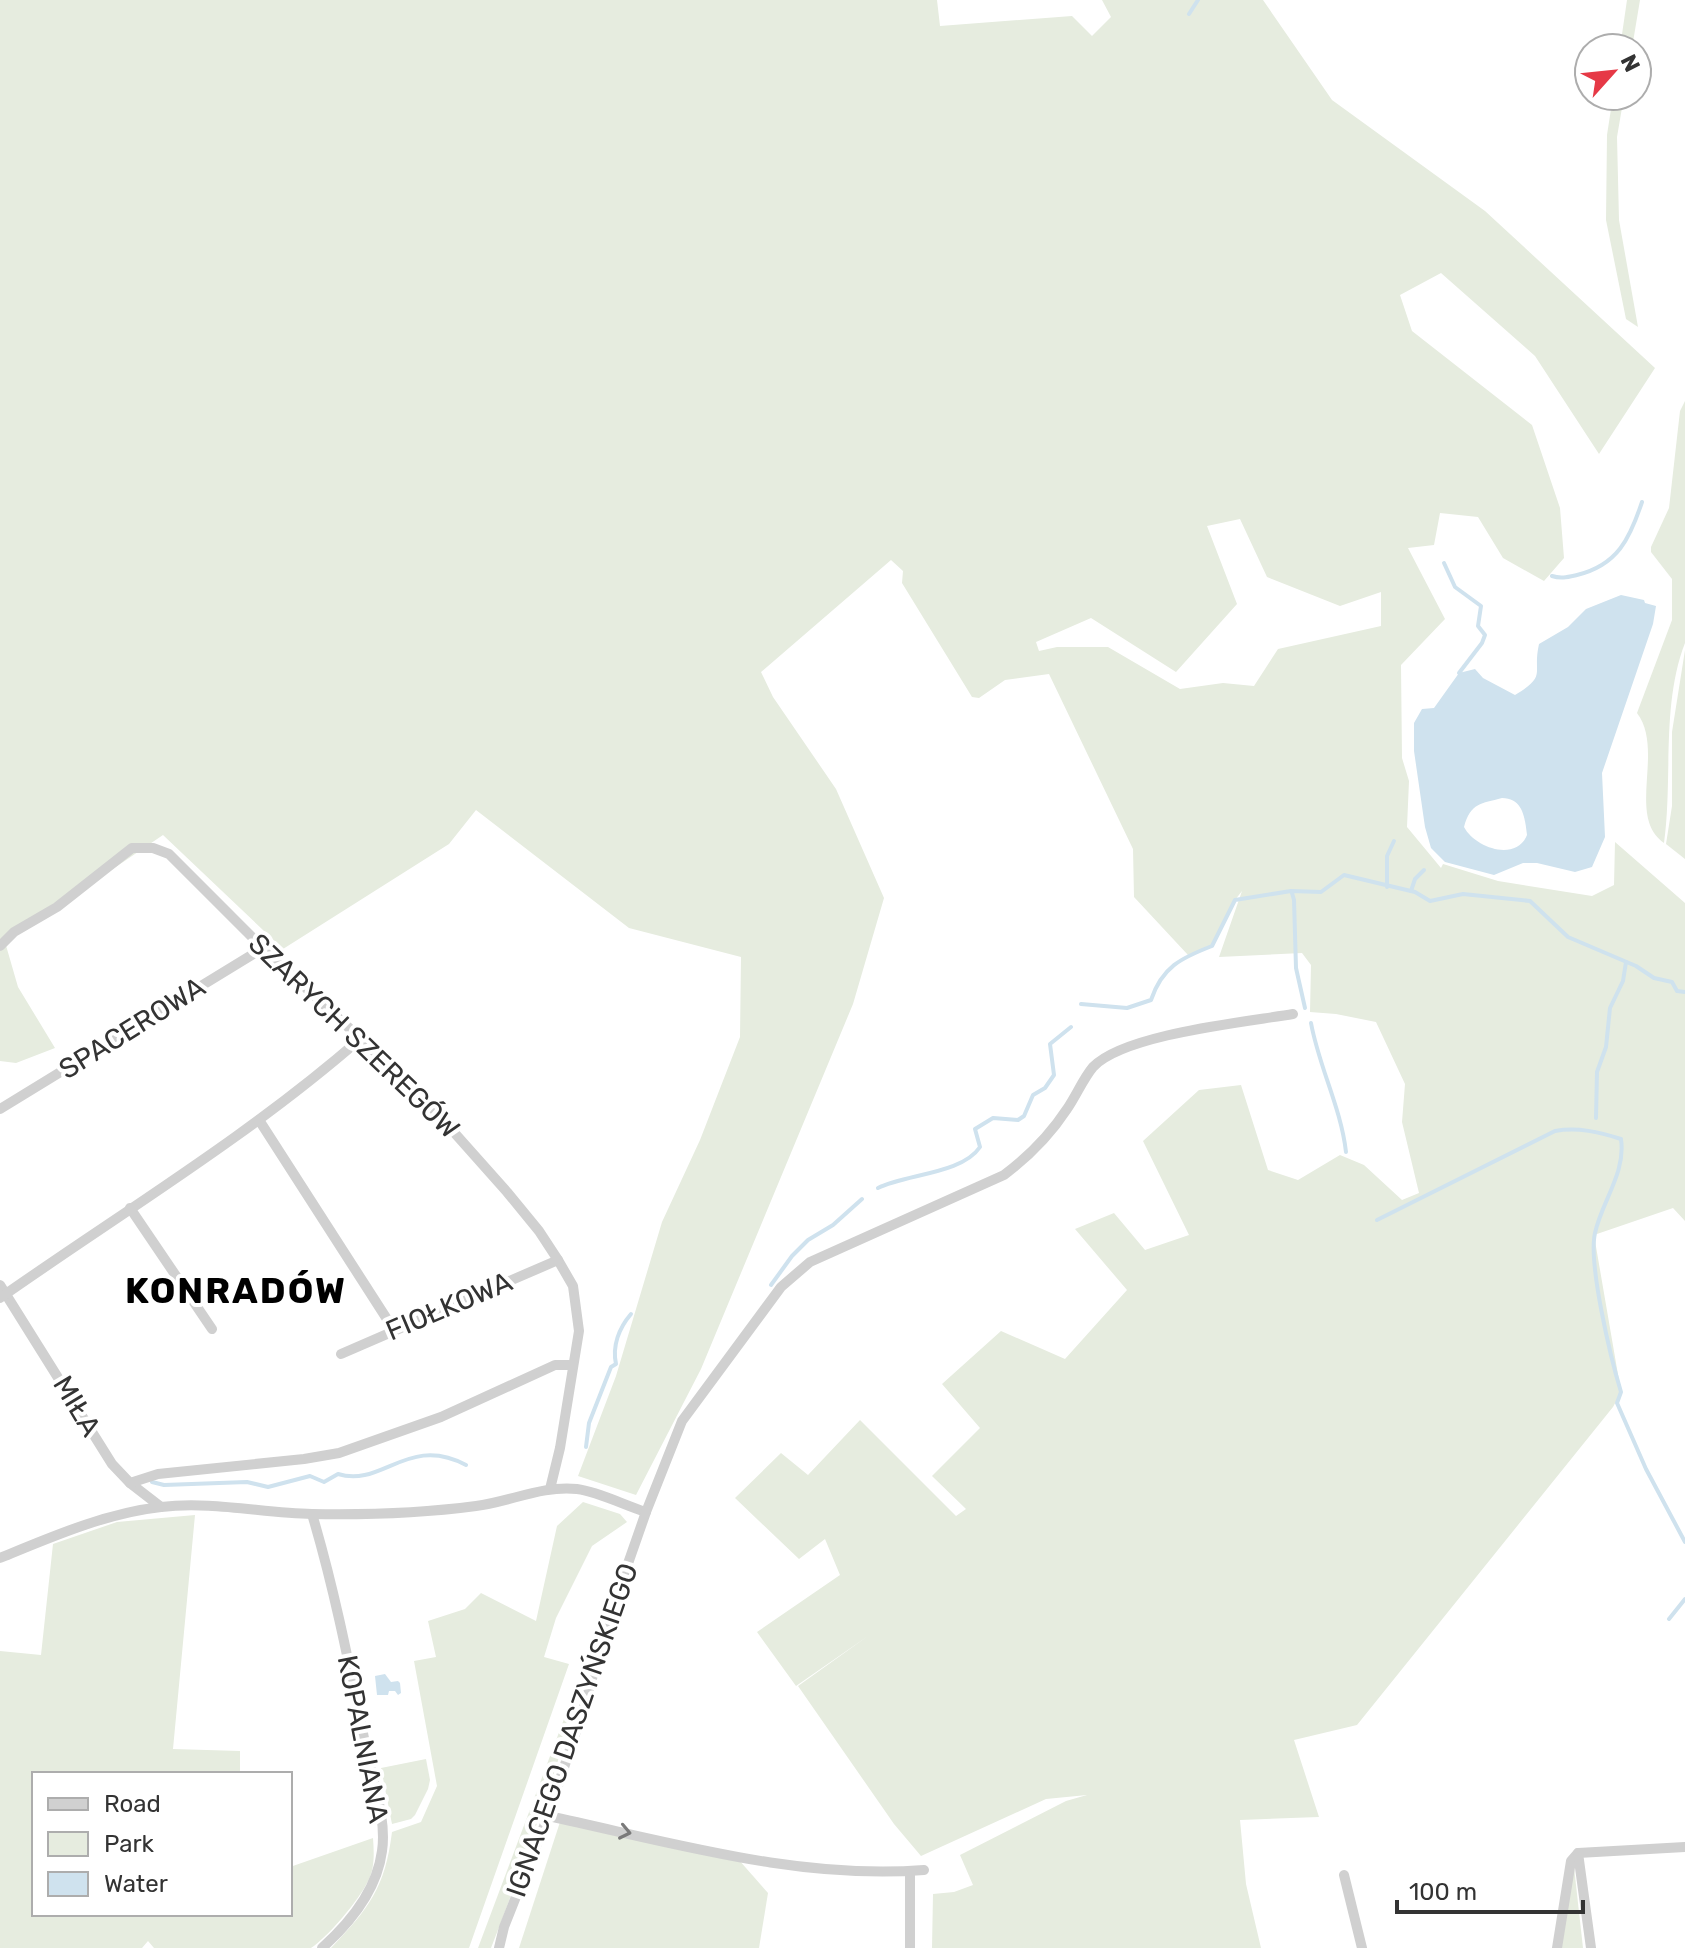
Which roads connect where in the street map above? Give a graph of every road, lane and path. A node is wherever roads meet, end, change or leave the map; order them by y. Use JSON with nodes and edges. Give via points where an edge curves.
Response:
{"nodes":[{"id":1,"x":0,"y":946,"type":"edge"},
{"id":2,"x":263,"y":948,"type":"junction"},
{"id":3,"x":1293,"y":1014,"type":"dead end"},
{"id":4,"x":360,"y":1039,"type":"junction"},
{"id":5,"x":0,"y":1109,"type":"edge"},
{"id":6,"x":259,"y":1120,"type":"junction"},
{"id":7,"x":130,"y":1208,"type":"junction"},
{"id":8,"x":558,"y":1260,"type":"junction"},
{"id":9,"x":2,"y":1292,"type":"edge"},
{"id":10,"x":212,"y":1329,"type":"dead end"},
{"id":11,"x":394,"y":1330,"type":"junction"},
{"id":12,"x":341,"y":1354,"type":"dead end"},
{"id":13,"x":573,"y":1365,"type":"junction"},
{"id":14,"x":130,"y":1483,"type":"junction"},
{"id":15,"x":550,"y":1489,"type":"junction"},
{"id":16,"x":161,"y":1507,"type":"junction"},
{"id":17,"x":646,"y":1512,"type":"junction"},
{"id":18,"x":312,"y":1514,"type":"junction"},
{"id":19,"x":0,"y":1558,"type":"edge"},
{"id":20,"x":548,"y":1816,"type":"junction"},
{"id":21,"x":1685,"y":1847,"type":"edge"},
{"id":22,"x":1578,"y":1853,"type":"junction"},
{"id":23,"x":924,"y":1870,"type":"dead end"},
{"id":24,"x":910,"y":1871,"type":"junction"},
{"id":25,"x":1344,"y":1875,"type":"dead end"},
{"id":26,"x":322,"y":1948,"type":"edge"},
{"id":27,"x":499,"y":1948,"type":"edge"},
{"id":28,"x":910,"y":1948,"type":"edge"},
{"id":29,"x":1362,"y":1948,"type":"edge"},
{"id":30,"x":1557,"y":1948,"type":"edge"},
{"id":31,"x":1591,"y":1948,"type":"edge"}],
"edges":[{"from":1,"to":2,"type":"street","name":"SZARYCH SZEREGÓW","via":[[132,848],[153,848],[169,854]]},
{"from":2,"to":4,"type":"street","name":"SZARYCH SZEREGÓW"},
{"from":2,"to":5,"type":"street","name":"SPACEROWA"},
{"from":3,"to":17,"type":"street","name":"IGNACEGO DASZYŃSKIEGO","via":[[1124,1047],[1094,1066],[1049,1134],[1004,1175],[810,1262],[781,1287],[682,1421]]},
{"from":4,"to":6,"type":"street","name":"MIŁA"},
{"from":4,"to":8,"type":"street","name":"SZARYCH SZEREGÓW","via":[[419,1093],[507,1192]]},
{"from":6,"to":7,"type":"street","name":"MIŁA"},
{"from":6,"to":11,"type":"street"},
{"from":7,"to":9,"type":"street","name":"MIŁA"},
{"from":7,"to":10,"type":"street"},
{"from":8,"to":11,"type":"street","name":"FIOŁKOWA"},
{"from":8,"to":13,"type":"street","name":"SZARYCH SZEREGÓW","via":[[577,1305]]},
{"from":9,"to":14,"type":"street","name":"MIŁA","via":[[112,1464]]},
{"from":11,"to":12,"type":"street","name":"FIOŁKOWA"},
{"from":13,"to":14,"type":"street","via":[[555,1365],[441,1417],[339,1453],[158,1474]]},
{"from":13,"to":15,"type":"street","name":"SZARYCH SZEREGÓW"},
{"from":14,"to":16,"type":"street","name":"MIŁA"},
{"from":15,"to":17,"type":"street","via":[[578,1489]]},
{"from":15,"to":18,"type":"street","via":[[476,1506]]},
{"from":16,"to":18,"type":"street"},
{"from":16,"to":19,"type":"street","via":[[105,1519]]},
{"from":17,"to":20,"type":"street","name":"IGNACEGO DASZYŃSKIEGO"},
{"from":18,"to":26,"type":"street","name":"KOPALNIANA","via":[[331,1578],[383,1843],[371,1889]]},
{"from":20,"to":24,"type":"street","one_way":true,"via":[[752,1859]]},
{"from":20,"to":27,"type":"street","name":"IGNACEGO DASZYŃSKIEGO"},
{"from":21,"to":22,"type":"street"},
{"from":22,"to":30,"type":"street","via":[[1571,1861]]},
{"from":22,"to":31,"type":"street"},
{"from":23,"to":24,"type":"street"},
{"from":24,"to":28,"type":"street"},
{"from":25,"to":29,"type":"street"}]}
